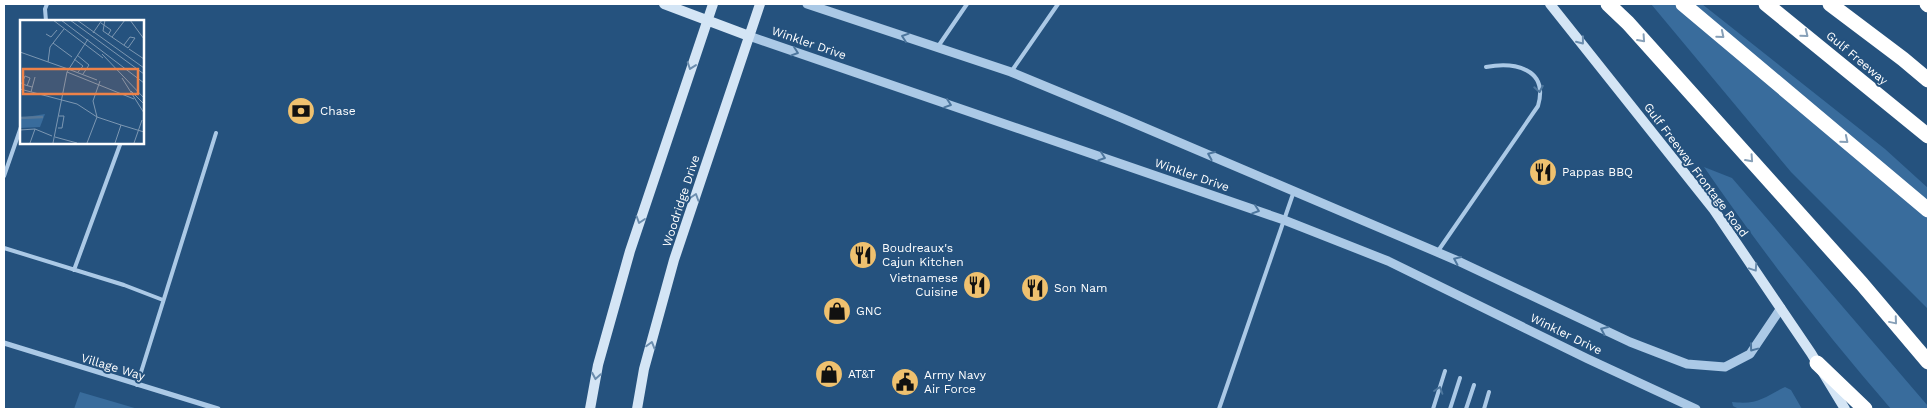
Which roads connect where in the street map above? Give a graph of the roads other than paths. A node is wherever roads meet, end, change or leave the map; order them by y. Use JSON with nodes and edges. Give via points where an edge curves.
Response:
{"nodes":[{"id":1,"x":47,"y":4,"type":"edge"},
{"id":2,"x":664,"y":4,"type":"edge"},
{"id":3,"x":713,"y":4,"type":"edge"},
{"id":4,"x":760,"y":4,"type":"edge"},
{"id":5,"x":807,"y":4,"type":"edge"},
{"id":6,"x":966,"y":4,"type":"edge"},
{"id":7,"x":1058,"y":4,"type":"edge"},
{"id":8,"x":1550,"y":4,"type":"edge"},
{"id":9,"x":1608,"y":4,"type":"edge"},
{"id":10,"x":1683,"y":4,"type":"edge"},
{"id":11,"x":1766,"y":4,"type":"edge"},
{"id":12,"x":1830,"y":4,"type":"edge"},
{"id":13,"x":46,"y":20,"type":"edge"},
{"id":14,"x":707,"y":20,"type":"junction"},
{"id":15,"x":749,"y":36,"type":"junction"},
{"id":16,"x":938,"y":48,"type":"junction"},
{"id":17,"x":1486,"y":67,"type":"dead end"},
{"id":18,"x":1011,"y":72,"type":"junction"},
{"id":19,"x":1928,"y":80,"type":"edge"},
{"id":20,"x":20,"y":130,"type":"edge"},
{"id":21,"x":216,"y":133,"type":"dead end"},
{"id":22,"x":1928,"y":136,"type":"edge"},
{"id":23,"x":120,"y":144,"type":"edge"},
{"id":24,"x":4,"y":176,"type":"edge"},
{"id":25,"x":1294,"y":191,"type":"junction"},
{"id":26,"x":1928,"y":210,"type":"edge"},
{"id":27,"x":1284,"y":220,"type":"junction"},
{"id":28,"x":4,"y":248,"type":"edge"},
{"id":29,"x":1437,"y":252,"type":"junction"},
{"id":30,"x":74,"y":270,"type":"junction"},
{"id":31,"x":163,"y":300,"type":"junction"},
{"id":32,"x":1781,"y":308,"type":"junction"},
{"id":33,"x":4,"y":343,"type":"edge"},
{"id":34,"x":1928,"y":362,"type":"edge"},
{"id":35,"x":1818,"y":363,"type":"junction"},
{"id":36,"x":1445,"y":372,"type":"dead end"},
{"id":37,"x":1460,"y":378,"type":"dead end"},
{"id":38,"x":137,"y":385,"type":"junction"},
{"id":39,"x":1474,"y":385,"type":"dead end"},
{"id":40,"x":1489,"y":392,"type":"dead end"},
{"id":41,"x":218,"y":409,"type":"edge"},
{"id":42,"x":590,"y":409,"type":"edge"},
{"id":43,"x":637,"y":409,"type":"edge"},
{"id":44,"x":1219,"y":409,"type":"edge"},
{"id":45,"x":1433,"y":409,"type":"edge"},
{"id":46,"x":1450,"y":409,"type":"edge"},
{"id":47,"x":1466,"y":409,"type":"edge"},
{"id":48,"x":1484,"y":409,"type":"edge"},
{"id":49,"x":1696,"y":409,"type":"edge"},
{"id":50,"x":1845,"y":409,"type":"edge"},
{"id":51,"x":1865,"y":409,"type":"edge"}],
"edges":[{"from":1,"to":13,"type":"lane"},
{"from":2,"to":14,"type":"main road","name":"Winkler Drive"},
{"from":3,"to":14,"type":"main road"},
{"from":4,"to":15,"type":"main road","name":"Woodridge Drive"},
{"from":16,"to":5,"type":"street","name":"Winkler Drive","one_way":true},
{"from":6,"to":16,"type":"lane"},
{"from":7,"to":18,"type":"lane"},
{"from":8,"to":32,"type":"main road","name":"Gulf Freeway Frontage Road","one_way":true,"via":[[1714,210]]},
{"from":9,"to":34,"type":"highway","one_way":true,"via":[[1862,284]]},
{"from":10,"to":26,"type":"highway","one_way":true},
{"from":11,"to":22,"type":"highway","name":"Gulf Freeway","one_way":true},
{"from":12,"to":19,"type":"highway","name":"Gulf Freeway"},
{"from":14,"to":15,"type":"main road","name":"Winkler Drive"},
{"from":14,"to":42,"type":"main road","one_way":true,"via":[[625,268],[598,366]]},
{"from":15,"to":27,"type":"street","name":"Winkler Drive","one_way":true},
{"from":43,"to":15,"type":"main road","name":"Woodridge Drive","one_way":true,"via":[[644,369],[674,260]]},
{"from":16,"to":18,"type":"street","name":"Winkler Drive"},
{"from":17,"to":29,"type":"lane","one_way":true,"via":[[1502,64],[1530,72],[1540,85],[1541,96],[1538,106]]},
{"from":25,"to":18,"type":"street","name":"Winkler Drive","one_way":true},
{"from":20,"to":24,"type":"lane"},
{"from":21,"to":31,"type":"lane"},
{"from":23,"to":30,"type":"lane"},
{"from":25,"to":27,"type":"lane"},
{"from":25,"to":29,"type":"street","name":"Winkler Drive"},
{"from":27,"to":44,"type":"lane"},
{"from":27,"to":49,"type":"street","name":"Winkler Drive","via":[[1388,261]]},
{"from":28,"to":30,"type":"lane"},
{"from":32,"to":29,"type":"street","name":"Winkler Drive","one_way":true,"via":[[1750,354],[1725,367],[1687,364],[1630,342]]},
{"from":30,"to":31,"type":"lane"},
{"from":31,"to":38,"type":"lane"},
{"from":32,"to":35,"type":"main road","name":"Gulf Freeway Frontage Road"},
{"from":33,"to":38,"type":"street","name":"Village Way"},
{"from":35,"to":50,"type":"main road","name":"Gulf Freeway Frontage Road"},
{"from":35,"to":51,"type":"highway"},
{"from":45,"to":36,"type":"lane","one_way":true},
{"from":37,"to":46,"type":"lane"},
{"from":38,"to":41,"type":"street","name":"Village Way"},
{"from":39,"to":47,"type":"lane"},
{"from":40,"to":48,"type":"lane"}]}
